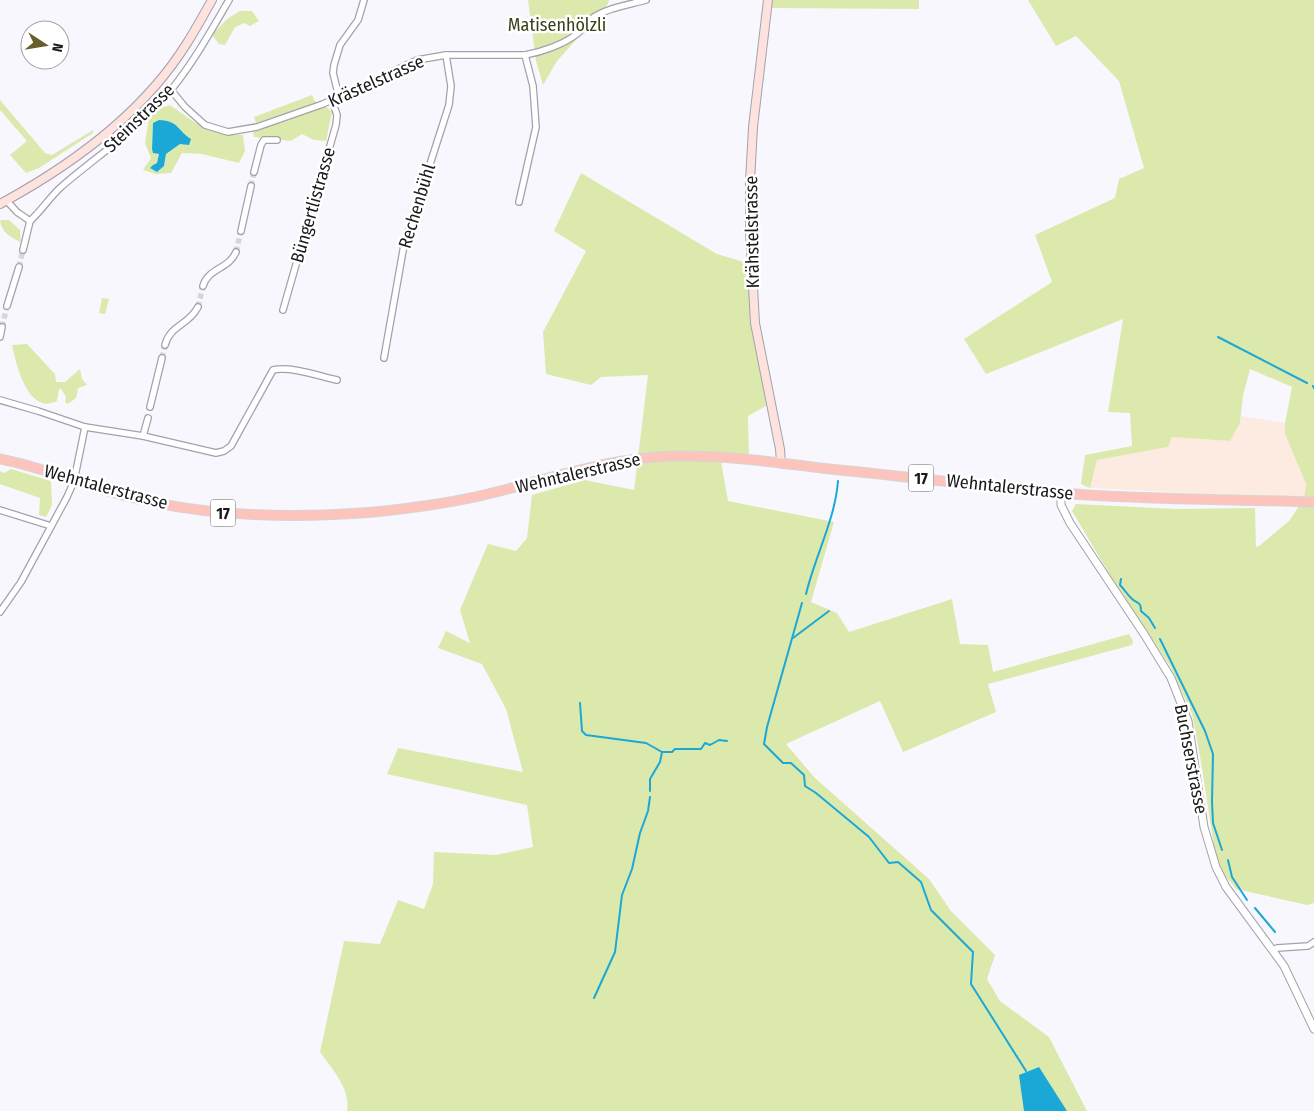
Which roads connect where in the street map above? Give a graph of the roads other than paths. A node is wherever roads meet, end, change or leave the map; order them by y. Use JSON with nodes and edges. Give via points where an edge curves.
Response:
{"nodes":[{"id":1,"x":212,"y":0,"type":"edge"},
{"id":2,"x":229,"y":0,"type":"edge"},
{"id":3,"x":364,"y":0,"type":"edge"},
{"id":4,"x":646,"y":0,"type":"edge"},
{"id":5,"x":768,"y":0,"type":"edge"},
{"id":6,"x":446,"y":55,"type":"junction"},
{"id":7,"x":525,"y":55,"type":"junction"},
{"id":8,"x":171,"y":90,"type":"junction"},
{"id":9,"x":339,"y":97,"type":"junction"},
{"id":10,"x":332,"y":100,"type":"junction"},
{"id":11,"x":277,"y":140,"type":"dead end"},
{"id":12,"x":254,"y":172,"type":"tunnel mouth"},
{"id":13,"x":251,"y":186,"type":"tunnel mouth"},
{"id":14,"x":3,"y":202,"type":"edge"},
{"id":15,"x":519,"y":202,"type":"dead end"},
{"id":16,"x":30,"y":221,"type":"junction"},
{"id":17,"x":241,"y":231,"type":"tunnel mouth"},
{"id":18,"x":23,"y":250,"type":"tunnel mouth"},
{"id":19,"x":236,"y":252,"type":"tunnel mouth"},
{"id":20,"x":19,"y":268,"type":"tunnel mouth"},
{"id":21,"x":203,"y":286,"type":"tunnel mouth"},
{"id":22,"x":7,"y":306,"type":"tunnel mouth"},
{"id":23,"x":198,"y":307,"type":"tunnel mouth"},
{"id":24,"x":283,"y":310,"type":"dead end"},
{"id":25,"x":2,"y":328,"type":"dead end"},
{"id":26,"x":0,"y":337,"type":"edge"},
{"id":27,"x":165,"y":345,"type":"tunnel mouth"},
{"id":28,"x":162,"y":358,"type":"tunnel mouth"},
{"id":29,"x":384,"y":358,"type":"dead end"},
{"id":30,"x":337,"y":380,"type":"dead end"},
{"id":31,"x":0,"y":400,"type":"edge"},
{"id":32,"x":150,"y":407,"type":"dead end"},
{"id":33,"x":148,"y":418,"type":"dead end"},
{"id":34,"x":85,"y":427,"type":"junction"},
{"id":35,"x":143,"y":436,"type":"junction"},
{"id":36,"x":0,"y":459,"type":"edge"},
{"id":37,"x":781,"y":463,"type":"junction"},
{"id":38,"x":74,"y":481,"type":"junction"},
{"id":39,"x":1061,"y":493,"type":"junction"},
{"id":40,"x":1314,"y":502,"type":"edge"},
{"id":41,"x":0,"y":510,"type":"edge"},
{"id":42,"x":51,"y":526,"type":"junction"},
{"id":43,"x":0,"y":612,"type":"edge"},
{"id":44,"x":1314,"y":942,"type":"edge"},
{"id":45,"x":1273,"y":950,"type":"junction"},
{"id":46,"x":1314,"y":1029,"type":"edge"}],
"edges":[{"from":1,"to":14,"type":"main road","via":[[187,44],[156,85],[118,124],[68,164]]},
{"from":2,"to":8,"type":"street","name":"Steinstrasse"},
{"from":3,"to":9,"type":"street","via":[[358,20],[340,45],[334,65]]},
{"from":4,"to":7,"type":"street","name":"Krästelstrasse","via":[[604,12],[569,40]]},
{"from":5,"to":37,"type":"main road","name":"Krähstelstrasse","via":[[753,127],[750,232],[755,323]]},
{"from":6,"to":7,"type":"street","name":"Krästelstrasse"},
{"from":6,"to":9,"type":"street","name":"Krästelstrasse","via":[[417,60]]},
{"from":6,"to":29,"type":"street","name":"Rechenbühl","via":[[451,86],[449,105],[404,245]]},
{"from":7,"to":15,"type":"street","via":[[534,86],[536,127]]},
{"from":8,"to":10,"type":"street","name":"Krästelstrasse","via":[[205,125],[228,132],[257,127]]},
{"from":8,"to":16,"type":"street","name":"Steinstrasse","via":[[126,135],[60,188]]},
{"from":9,"to":10,"type":"street","name":"Krästelstrasse"},
{"from":10,"to":24,"type":"street","name":"Büngertlistrasse","via":[[337,115],[336,125]]},
{"from":11,"to":12,"type":"street","via":[[264,140],[261,144]]},
{"from":13,"to":17,"type":"street"},
{"from":14,"to":16,"type":"street"},
{"from":16,"to":18,"type":"street"},
{"from":19,"to":21,"type":"street","via":[[231,262],[212,272]]},
{"from":20,"to":22,"type":"street"},
{"from":23,"to":27,"type":"street","via":[[192,317],[167,337]]},
{"from":25,"to":26,"type":"street"},
{"from":28,"to":32,"type":"street"},
{"from":30,"to":35,"type":"street","via":[[280,368],[273,370],[232,446],[216,453]]},
{"from":31,"to":34,"type":"street"},
{"from":33,"to":35,"type":"street"},
{"from":34,"to":35,"type":"street"},
{"from":34,"to":38,"type":"street"},
{"from":36,"to":38,"type":"main road","name":"Wehntalerstrasse","number":"17"},
{"from":37,"to":38,"type":"main road","name":"Wehntalerstrasse","number":"17","via":[[698,456],[642,458],[455,501],[326,515],[220,513],[157,503]]},
{"from":37,"to":39,"type":"main road","name":"Wehntalerstrasse","number":"17"},
{"from":38,"to":42,"type":"street"},
{"from":39,"to":40,"type":"main road","name":"Wehntalerstrasse","number":"17"},
{"from":39,"to":45,"type":"street","name":"Buchserstrasse","via":[[1061,505],[1070,523],[1171,678],[1188,721],[1204,827],[1216,867],[1226,887]]},
{"from":41,"to":42,"type":"street"},
{"from":42,"to":43,"type":"street","via":[[21,582]]},
{"from":44,"to":45,"type":"street","via":[[1308,946]]},
{"from":45,"to":46,"type":"street","name":"Buchserstrasse","via":[[1293,982]]}]}
